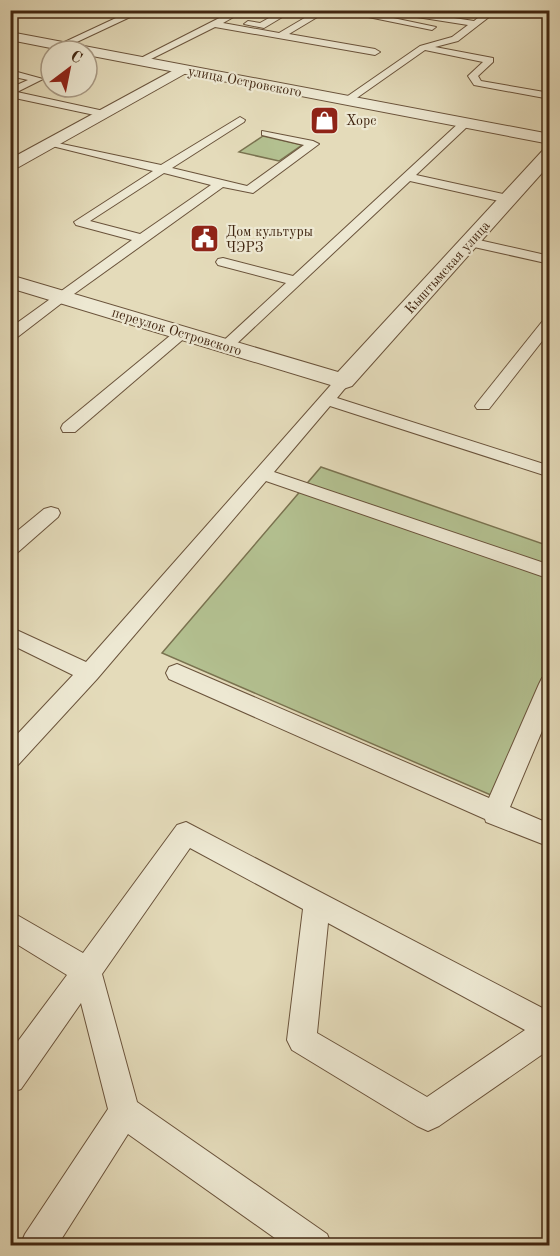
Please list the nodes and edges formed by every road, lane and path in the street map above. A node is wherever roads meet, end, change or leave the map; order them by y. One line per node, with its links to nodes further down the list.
1 (19, 10): 10 (lane)
2 (141, 10): 16 (lane)
3 (242, 10): 11 (lane)
4 (290, 10): 11 (lane)
5 (325, 10): 15 (lane)
6 (338, 10): 13 (lane)
7 (392, 10): 12 (lane)
8 (450, 10): 9 (lane)
9 (490, 13): 12 (lane)
10 (10, 14)
11 (219, 22): 15 (lane); 21 (lane)
12 (477, 24): 18 (lane)
13 (432, 27)
14 (10, 36): 17 (street, улица Островского)
15 (280, 36): 19 (lane)
16 (77, 39)
17 (39, 42)
18 (423, 48): 25 (lane); 26 (lane)
19 (375, 52)
20 (99, 53): 21 (street, улица Островского)
21 (140, 61): 22 (street, улица Островского)
22 (183, 69): 26 (street, улица Островского); 27 (street)
23 (10, 74): 24 (lane)
24 (10, 94): 27 (lane)
25 (549, 96)
26 (347, 100): 29 (street, улица Островского)
27 (104, 114): 32 (street)
28 (240, 120): 35 (lane)
29 (465, 123): 31 (street, улица Островского); 36 (lane)
30 (266, 134): 37 (lane)
31 (549, 139)
32 (52, 143): 34 (street); 35 (lane)
33 (549, 153): 38 (street, Кыштымская улица)
34 (10, 167)
35 (163, 169): 37 (lane); 39 (lane)
36 (407, 177): 38 (lane); 44 (lane)
37 (221, 183): 39 (lane)
38 (508, 199): 40 (street, Кыштымская улица)
39 (143, 239): 45 (lane)
40 (470, 242): 41 (lane); 50 (street, Кыштымская улица)
41 (549, 260)
42 (223, 262): 44 (lane)
43 (10, 281): 45 (street, переулок Островского)
44 (295, 281): 49 (lane)
45 (62, 296): 47 (street, переулок Островского); 48 (lane)
46 (549, 321): 52 (lane)
47 (182, 333): 49 (street, переулок Островского); 53 (lane)
48 (10, 336)
49 (226, 346): 50 (street, переулок Островского)
50 (344, 381): 51 (lane)
51 (327, 400): 54 (lane); 55 (lane)
52 (483, 406)
53 (69, 428)
54 (549, 472)
55 (262, 474): 58 (lane); 60 (lane)
56 (51, 513): 57 (lane)
57 (10, 548)
58 (549, 572)
59 (10, 635): 60 (lane)
60 (89, 672): 63 (lane)
61 (177, 673): 64 (lane)
62 (549, 684): 64 (lane)
63 (10, 758)
64 (495, 814): 65 (lane)
65 (549, 836)
66 (318, 903): 68 (lane); 69 (lane); 69 (lane)
67 (10, 924): 68 (lane)
68 (87, 972): 70 (lane); 71 (lane)
69 (549, 1029)
70 (10, 1078)
71 (124, 1112): 72 (lane); 73 (lane)
72 (37, 1245)
73 (315, 1245)

